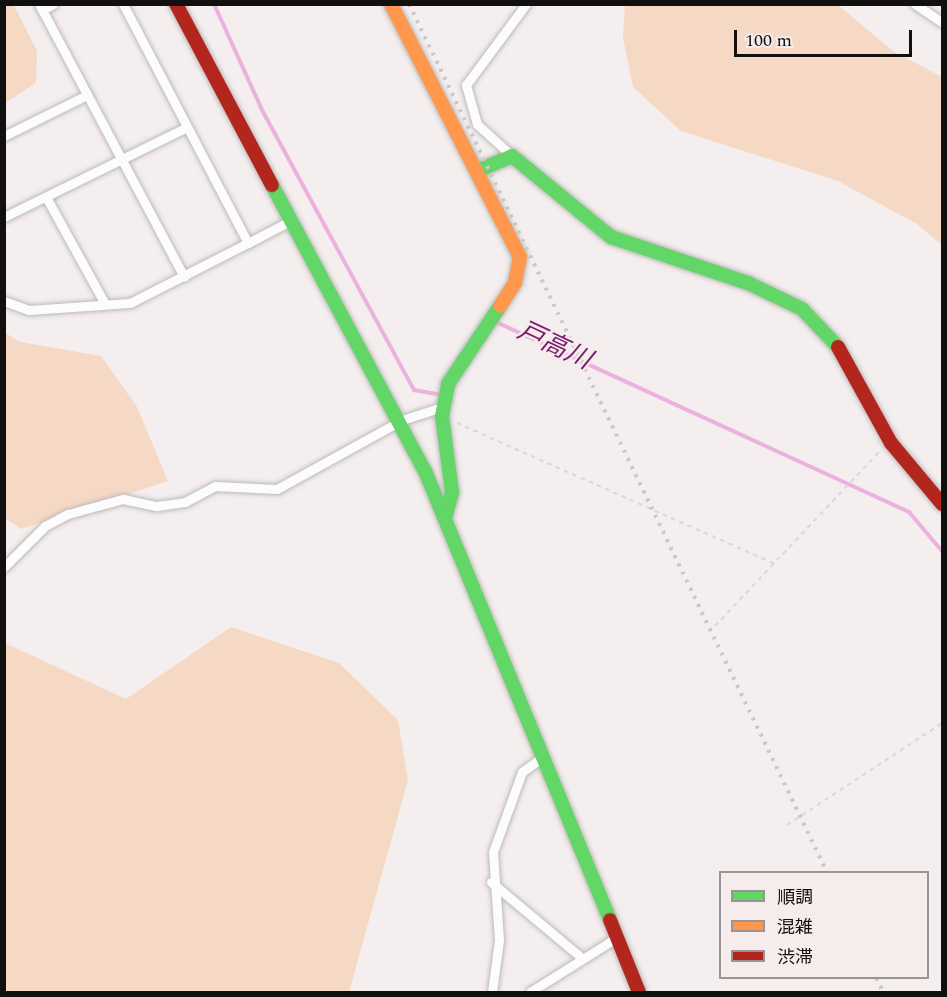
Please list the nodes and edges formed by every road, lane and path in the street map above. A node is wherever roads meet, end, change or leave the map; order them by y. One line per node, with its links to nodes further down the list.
1 (53, 4): 7 (street)
2 (123, 4): 10 (street)
3 (176, 4): 17 (street)
4 (391, 4): 14 (street)
5 (526, 4): 12 (street)
6 (915, 4): 8 (street)
7 (41, 7): 9 (street)
8 (942, 22)
9 (87, 94): 11 (street); 13 (street)
10 (187, 127): 13 (street); 18 (street)
11 (4, 136)
12 (512, 156): 14 (street); 24 (street)
13 (121, 160): 15 (street); 19 (street)
14 (477, 171): 22 (street)
15 (46, 197): 16 (street); 21 (street)
16 (4, 218)
17 (292, 220): 18 (street); 23 (street)
18 (248, 243): 19 (street)
19 (184, 277): 21 (street)
20 (4, 302): 21 (street)
21 (104, 302)
22 (442, 412): 23 (street); 26 (street); 27 (path)
23 (402, 420): 26 (street); 28 (street)
24 (891, 443): 25 (street); 27 (path)
25 (942, 504)
26 (446, 515): 31 (street)
27 (775, 564): 29 (path)
28 (4, 567)
29 (715, 626)
30 (942, 723): 32 (path)
31 (543, 757): 33 (street); 34 (street)
32 (787, 825)
33 (491, 882): 35 (street); 36 (street)
34 (616, 938): 35 (street); 38 (street)
35 (582, 958): 37 (street)
36 (492, 993)
37 (530, 993)
38 (639, 993)

